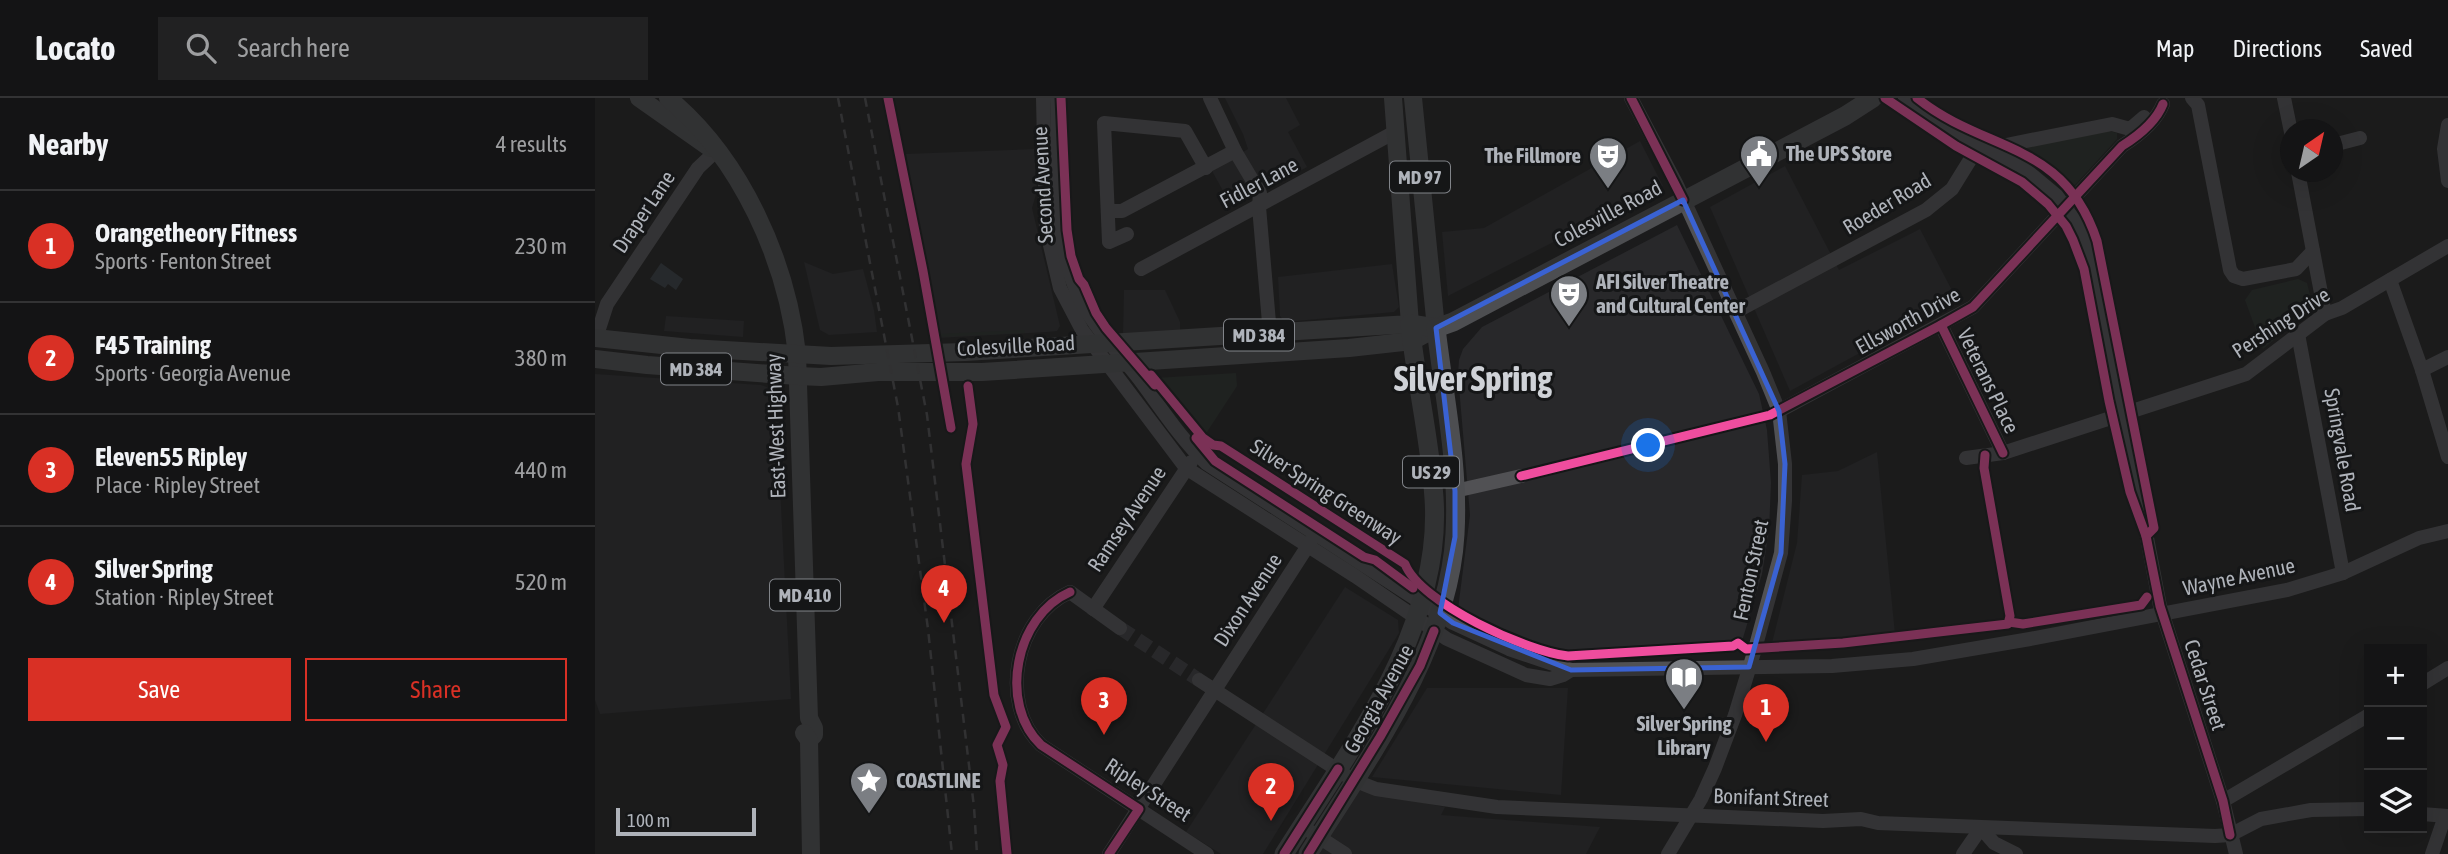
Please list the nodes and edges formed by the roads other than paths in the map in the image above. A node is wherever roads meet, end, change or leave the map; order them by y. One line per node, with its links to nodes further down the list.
1 (668, 98): 20 (main road, East-West Highway / MD 410)
2 (1043, 98): 22 (street, Second Avenue)
3 (1057, 98): 22 (street, Second Avenue)
4 (1210, 98): 21 (street)
5 (1394, 98): 16 (main road, Georgia Avenue / MD 97); 23 (main road, MD 97)
6 (1413, 98): 23 (main road, Georgia Avenue / MD 97)
7 (1631, 98): 27 (street, Fenton Street)
8 (1873, 98): 27 (highway, Colesville Road)
9 (1905, 98): 19 (street, Cedar Street)
10 (2192, 98): 35 (street)
11 (2284, 98): 14 (street)
12 (645, 100): 20 (main road, East-West Highway / MD 410)
13 (2166, 101): 19 (street, Ellsworth Drive); 28 (street, Ellsworth Drive)
14 (2288, 119)
15 (2448, 125): 25 (street)
16 (1395, 132): 29 (street, Fidler Lane); 42 (main road, Georgia Avenue / MD 97)
17 (2360, 138): 18 (street)
18 (2343, 142)
19 (1978, 147): 28 (street, Cedar Street); 38 (street, Roeder Road)
20 (716, 151): 45 (street, Draper Lane); 47 (main road, East-West Highway / MD 410)
21 (1235, 151): 24 (street); 29 (street)
22 (1052, 159): 46 (street, Second Avenue)
23 (1419, 165): 41 (main road, Georgia Avenue / MD 97)
24 (1206, 167): 30 (street); 30 (street)
25 (2448, 181)
26 (2300, 182): 33 (street)
27 (1683, 200): 38 (street, Fenton Street); 41 (highway, Colesville Road)
28 (2066, 206): 40 (street, Ellsworth Drive); 54 (street, Cedar Street)
29 (1259, 207): 34 (street, Fidler Lane); 43 (street)
30 (1108, 211): 31 (street)
31 (1126, 234)
32 (2448, 246): 36 (street, Pershing Drive)
33 (2313, 251): 35 (street); 37 (street)
34 (1141, 269)
35 (2296, 269): 37 (street)
36 (2390, 280): 39 (street, Pershing Drive); 51 (street)
37 (2321, 284): 39 (street)
38 (1737, 311): 53 (street, Fenton Street)
39 (2325, 314): 44 (street, Pershing Drive)
40 (1941, 325): 53 (street, Ellsworth Drive); 55 (street, Veterans Place)
41 (1436, 328): 42 (highway, Colesville Road); 61 (highway, Georgia Avenue / US 29)
42 (1411, 332): 43 (main road, Colesville Road / MD 384); 50 (main road, Colesville Road / MD 384); 66 (highway, Georgia Avenue / US 29)
43 (1270, 334): 46 (main road, Colesville Road / MD 384)
44 (2298, 334): 54 (street, Pershing Drive); 64 (street, Springvale Road)
45 (595, 338): 47 (main road, Colesville Road / MD 384)
46 (1100, 343): 47 (main road, Colesville Road / MD 384); 50 (street, Second Avenue)
47 (797, 354): 52 (main road, East-West Highway / MD 410)
48 (2448, 357): 51 (street)
49 (595, 359): 52 (main road, Colesville Road / MD 384)
50 (1116, 363): 52 (main road, Colesville Road / MD 384); 56 (street, Wayne Avenue); 59 (street, Wayne Avenue)
51 (2422, 370): 57 (street)
52 (798, 376): 86 (main road, East-West Highway / MD 410)
53 (1779, 411): 70 (street, Fenton Street)
54 (2122, 415): 55 (street, Pershing Drive); 67 (street, Cedar Street)
55 (2003, 453): 58 (street, Pershing Drive)
56 (1197, 454): 59 (street, Ramsey Avenue); 63 (street, Wayne Avenue)
57 (2448, 457)
58 (1966, 458)
59 (1187, 468): 63 (street, Wayne Avenue); 65 (street, Ramsey Avenue)
60 (1521, 476): 61 (street)
61 (1455, 491): 68 (highway, Georgia Avenue / US 29)
62 (2448, 531): 64 (street, Wayne Avenue)
63 (1311, 540): 66 (street, Wayne Avenue); 74 (street, Dixon Avenue)
64 (2343, 573): 67 (street, Wayne Avenue)
65 (1093, 608): 69 (street); 78 (street, Ripley Street)
66 (1419, 610): 68 (street, Wayne Avenue); 76 (highway, Georgia Avenue / US 29)
67 (2164, 614): 70 (street, Wayne Avenue); 77 (street, Cedar Street)
68 (1437, 622): 70 (street, Wayne Avenue); 76 (highway, Georgia Avenue / US 29)
69 (1120, 628)
70 (1749, 667): 81 (street, Fenton Street)
71 (2448, 668): 73 (street)
72 (1199, 680): 74 (street, Bonifant Street)
73 (2427, 681)
74 (1215, 690): 76 (street, Bonifant Street); 78 (street, Dixon Avenue)
75 (2364, 718): 77 (street)
76 (1345, 775): 81 (street, Bonifant Street); 84 (highway, Georgia Avenue / US 29)
77 (2223, 801): 85 (street, Cedar Street)
78 (1139, 809): 87 (street, Dixon Avenue); 88 (street, Ripley Street)
79 (2364, 809): 85 (street, Bonifant Street)
80 (2427, 814): 82 (street)
81 (1692, 816): 83 (street, Bonifant Street); 92 (street, Fenton Street)
82 (2447, 816): 95 (street)
83 (1981, 828): 85 (street, Bonifant Street); 93 (street); 94 (street)
84 (1310, 832): 89 (highway, Georgia Avenue / US 29); 90 (highway, Georgia Avenue / US 29); 91 (street)
85 (2231, 847)
86 (811, 854)
87 (1109, 854)
88 (1207, 854)
89 (1284, 854)
90 (1308, 854)
91 (1345, 854)
92 (1668, 854)
93 (1963, 854)
94 (2016, 854)
95 (2432, 854)

